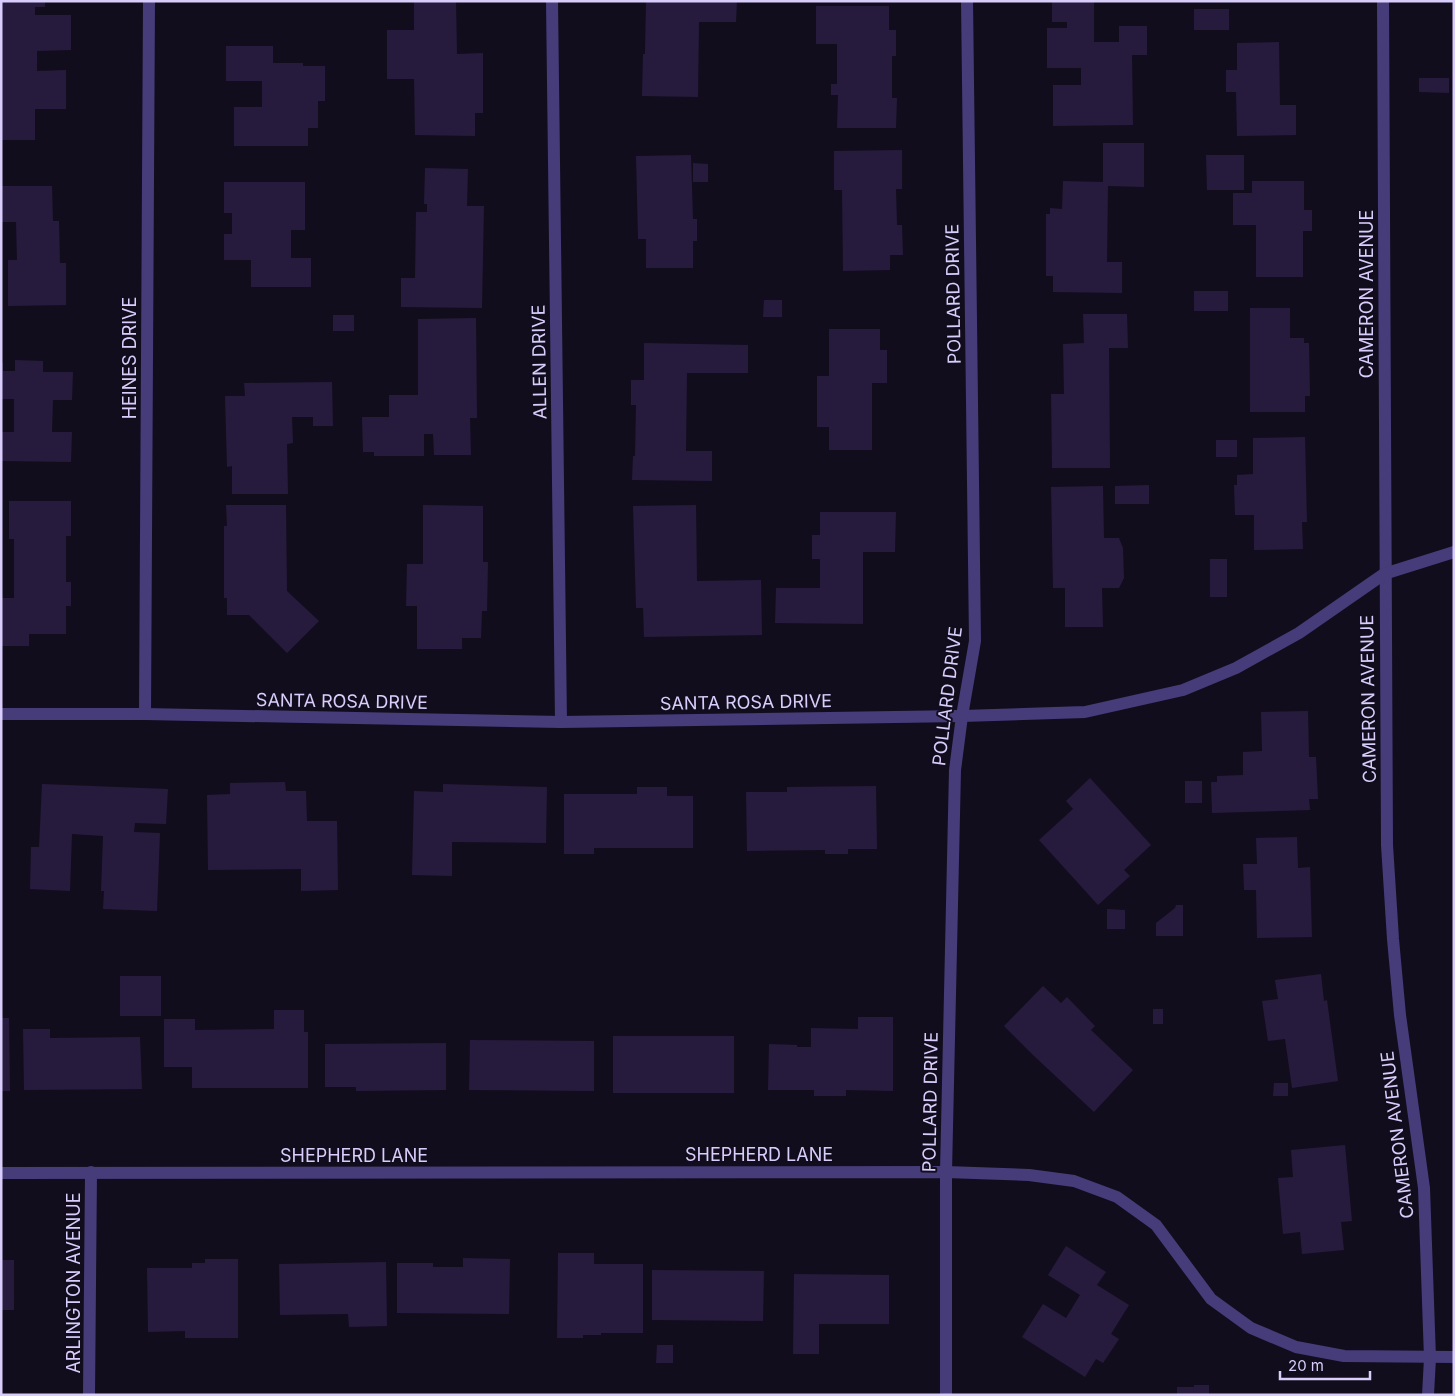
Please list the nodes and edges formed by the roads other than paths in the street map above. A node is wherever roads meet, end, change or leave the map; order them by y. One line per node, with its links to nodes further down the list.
1 (149, 1): 8 (street, HEINES DRIVE)
2 (552, 1): 10 (street, ALLEN DRIVE)
3 (967, 1): 9 (street, POLLARD DRIVE)
4 (1382, 1): 6 (street, CAMERON AVENUE)
5 (1454, 552): 6 (street, SANTA ROSA DRIVE)
6 (1384, 574): 9 (street, SANTA ROSA DRIVE); 15 (street, CAMERON AVENUE)
7 (1, 714): 8 (street, SANTA ROSA DRIVE)
8 (145, 714): 10 (street, SANTA ROSA DRIVE)
9 (962, 716): 10 (street, SANTA ROSA DRIVE); 12 (street, POLLARD DRIVE)
10 (561, 722)
11 (91, 1172): 12 (street, SHEPHERD LANE); 13 (street, SHEPHERD LANE); 16 (street, ARLINGTON AVENUE)
12 (946, 1172): 15 (street, SHEPHERD LANE); 17 (street, POLLARD DRIVE)
13 (1, 1173)
14 (1454, 1357): 15 (street, SHEPHERD LANE)
15 (1430, 1358): 18 (street, CAMERON AVENUE)
16 (89, 1395)
17 (946, 1395)
18 (1428, 1395)

